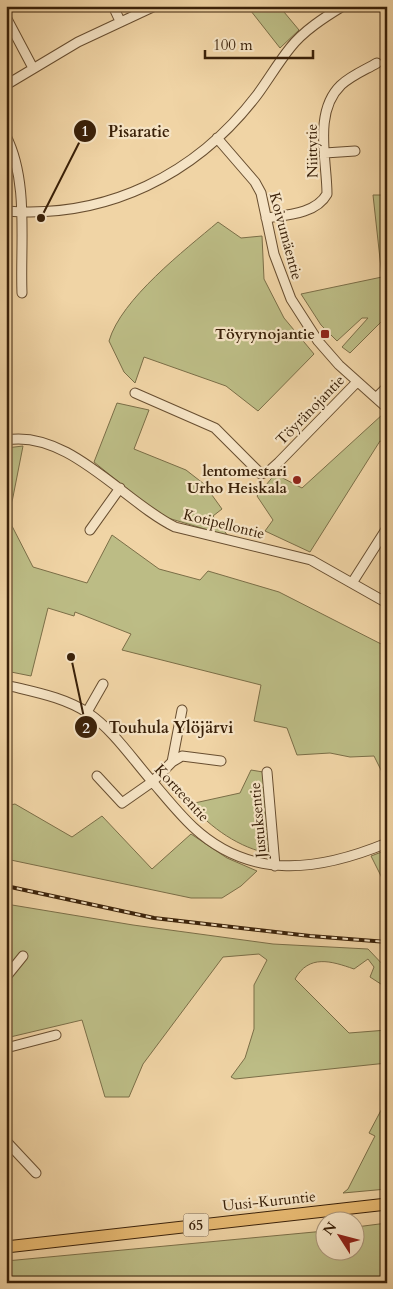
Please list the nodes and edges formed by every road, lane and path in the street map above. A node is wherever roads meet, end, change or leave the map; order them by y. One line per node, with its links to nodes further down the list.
1 (113, 6): 5 (street)
2 (155, 6): 5 (street)
3 (344, 6): 10 (street)
4 (6, 16): 7 (street)
5 (120, 21): 7 (street)
6 (378, 63): 12 (street, Niittytie)
7 (33, 68): 8 (street)
8 (6, 84)
9 (6, 136): 14 (street)
10 (217, 138): 14 (street); 15 (street, Koivumäentie)
11 (355, 151): 12 (street)
12 (325, 152): 15 (street, Niittytie)
13 (6, 211): 14 (street)
14 (21, 213): 16 (street)
15 (266, 218): 17 (street, Koivumäentie)
16 (22, 293)
17 (357, 382): 19 (street, Töyränojantie); 20 (street, Koivumäentie)
18 (387, 387): 20 (street)
19 (135, 393)
20 (376, 398): 21 (street, Koivumäentie)
21 (387, 408)
22 (6, 440): 23 (street, Kotipellontie)
23 (120, 488): 25 (street); 26 (street, Kotipellontie)
24 (387, 528): 26 (street)
25 (90, 530)
26 (352, 583): 27 (street, Kotipellontie)
27 (387, 603)
28 (103, 684): 31 (street)
29 (6, 685): 31 (street, Kortteentie)
30 (182, 710): 32 (street)
31 (87, 712): 36 (street, Kortteentie)
32 (172, 762): 33 (street); 36 (street)
33 (221, 762)
34 (267, 772): 38 (street, Justuksentie)
35 (97, 776): 36 (street)
36 (152, 782): 38 (street, Kortteentie)
37 (387, 843): 38 (street, Kortteentie)
38 (275, 866)
39 (23, 956): 40 (street)
40 (6, 977)
41 (56, 1035): 42 (street)
42 (6, 1048)
43 (6, 1141): 44 (street)
44 (36, 1172)
45 (387, 1204): 46 (main road, Uusi-Kuruntie / 65)
46 (6, 1247)

